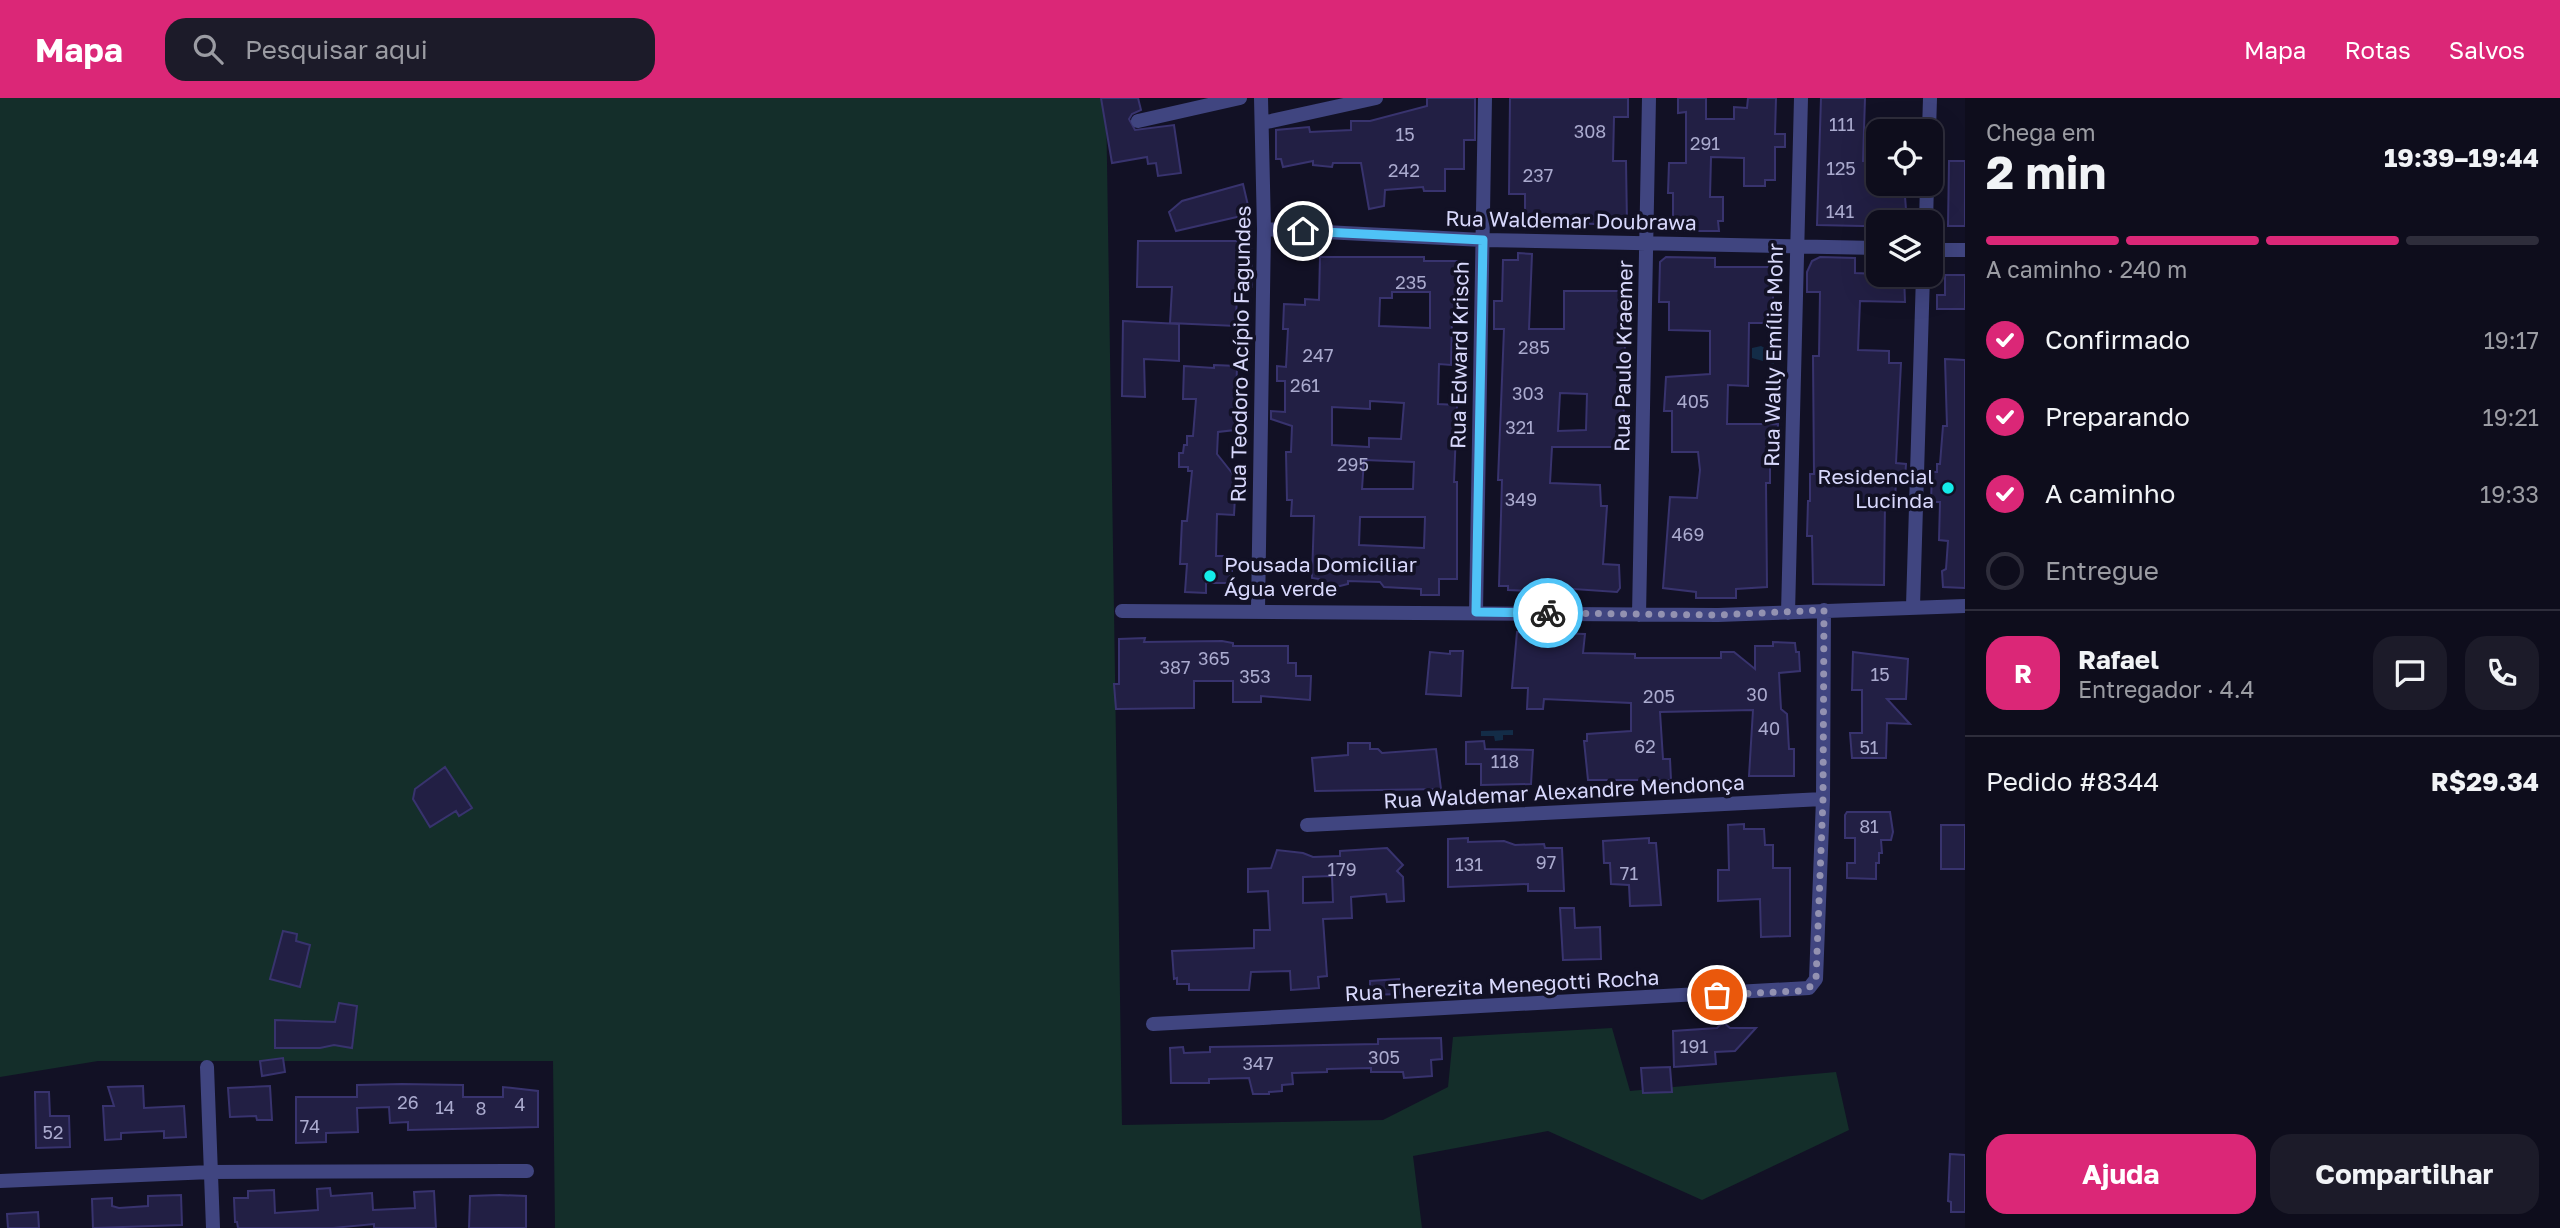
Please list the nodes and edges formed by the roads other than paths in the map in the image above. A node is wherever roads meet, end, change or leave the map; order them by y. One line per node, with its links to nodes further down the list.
1 (1240, 98): 9 (street)
2 (1261, 98): 10 (street, Rua Teodoro Acípio Fagundes)
3 (1376, 98): 10 (street)
4 (1485, 98): 12 (street, Rua Edward Krisch)
5 (1650, 98): 13 (street, Rua Paulo Kraemer)
6 (1801, 98): 14 (street, Rua Wally Emília Mohr)
7 (1930, 98): 8 (street)
8 (1929, 119)
9 (1138, 121)
10 (1262, 123): 11 (street, Rua Teodoro Acípio Fagundes)
11 (1264, 229): 12 (street, Rua Waldemar Doubrawa); 21 (street, Rua Teodoro Acípio Fagundes)
12 (1483, 240): 13 (street, Rua Waldemar Doubrawa); 24 (street, Rua Edward Krisch)
13 (1647, 243): 14 (street, Rua Waldemar Doubrawa); 26 (street, Rua Paulo Kraemer)
14 (1796, 246): 15 (street, Rua Waldemar Doubrawa); 25 (street, Rua Wally Emília Mohr)
15 (1866, 248)
16 (1943, 250): 17 (street)
17 (1965, 250)
18 (1923, 287): 19 (street)
19 (1913, 606): 20 (street); 22 (street)
20 (1965, 606)
21 (1258, 610): 23 (street); 24 (street)
22 (1824, 610): 25 (street); 27 (street, Rua Therezita Menegotti Rocha)
23 (1122, 611)
24 (1476, 612): 26 (street)
25 (1788, 613): 26 (street)
26 (1639, 615)
27 (1823, 799): 28 (street, Rua Waldemar Alexandre Mendonça); 29 (street, Rua Therezita Menegotti Rocha)
28 (1307, 825)
29 (1153, 1024)
30 (207, 1067): 32 (street)
31 (527, 1171): 32 (street)
32 (211, 1172): 33 (street); 34 (street)
33 (0, 1181)
34 (213, 1228)

